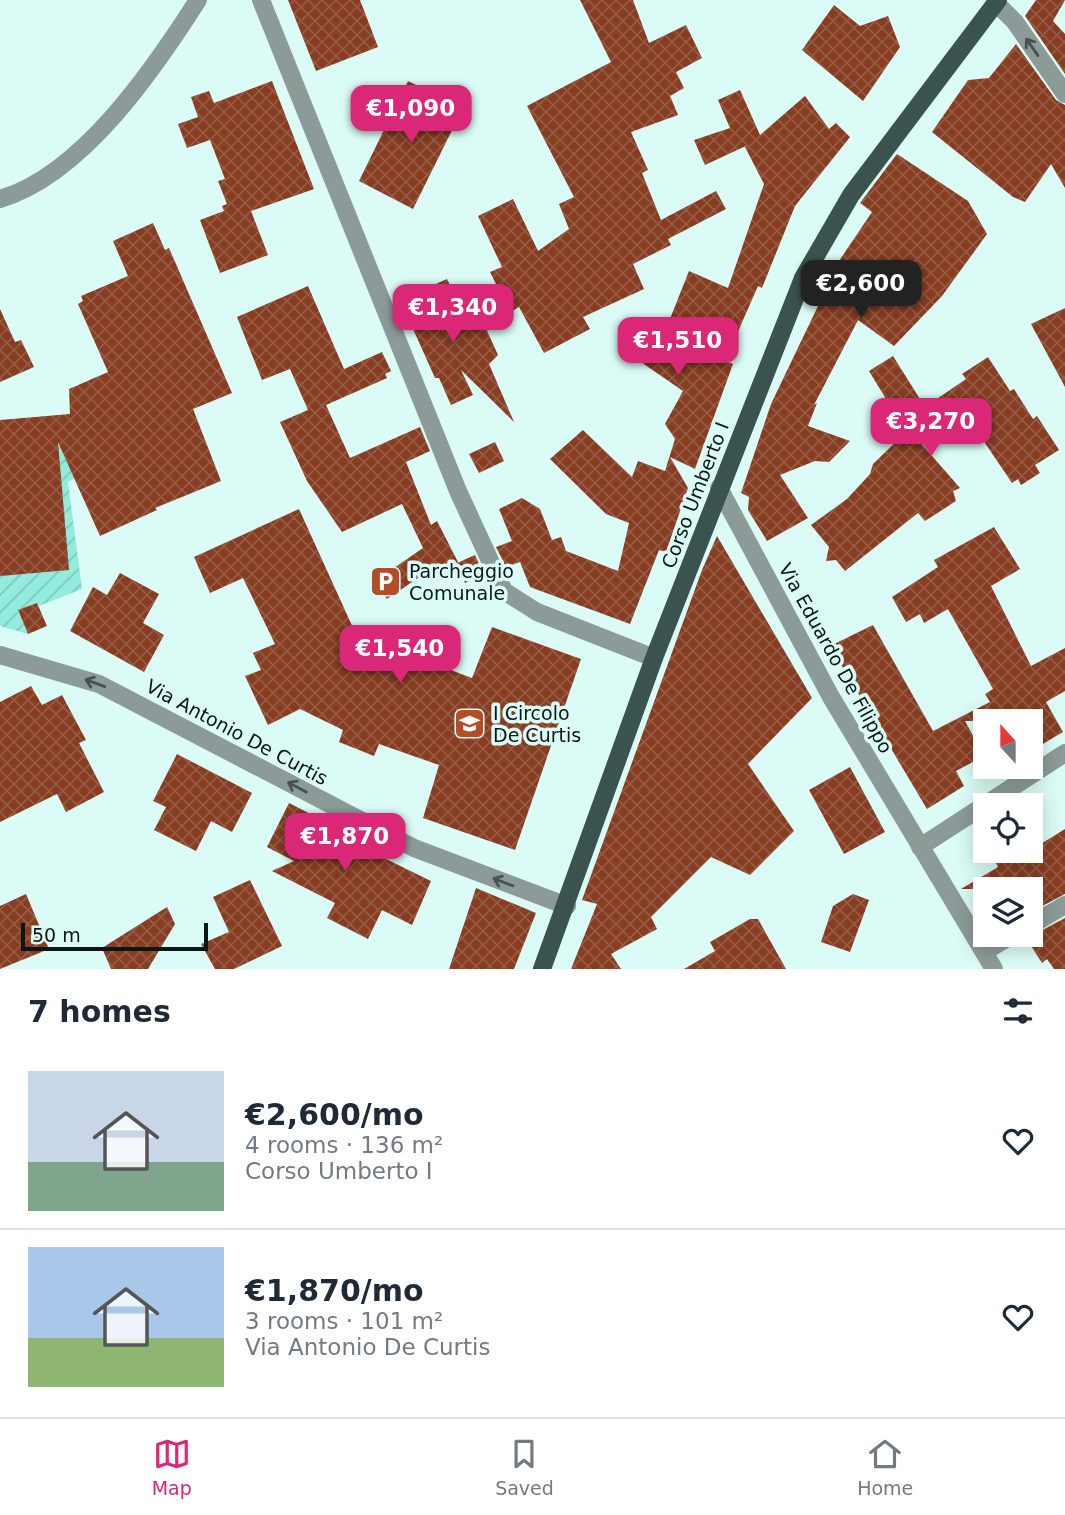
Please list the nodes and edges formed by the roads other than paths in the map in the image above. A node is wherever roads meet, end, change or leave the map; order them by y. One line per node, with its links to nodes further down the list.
1 (198, 0): 5 (street)
2 (261, 0): 8 (street)
3 (997, 2): 4 (street, one-way to 3); 6 (main road, Corso Umberto I)
4 (1065, 94)
5 (0, 199)
6 (719, 488): 8 (main road, Corso Umberto I); 10 (street, Via Eduardo De Filippo)
7 (0, 655): 12 (street, Via Antonio De Curtis, one-way to 7)
8 (654, 658): 12 (main road, Corso Umberto I)
9 (1065, 753): 10 (street)
10 (920, 847): 15 (street, Via Eduardo De Filippo)
11 (1065, 905): 13 (street)
12 (567, 906): 16 (main road, Corso Umberto I)
13 (1043, 918)
14 (992, 947): 15 (street)
15 (984, 952): 17 (street, Via Eduardo De Filippo)
16 (542, 969)
17 (994, 969)

